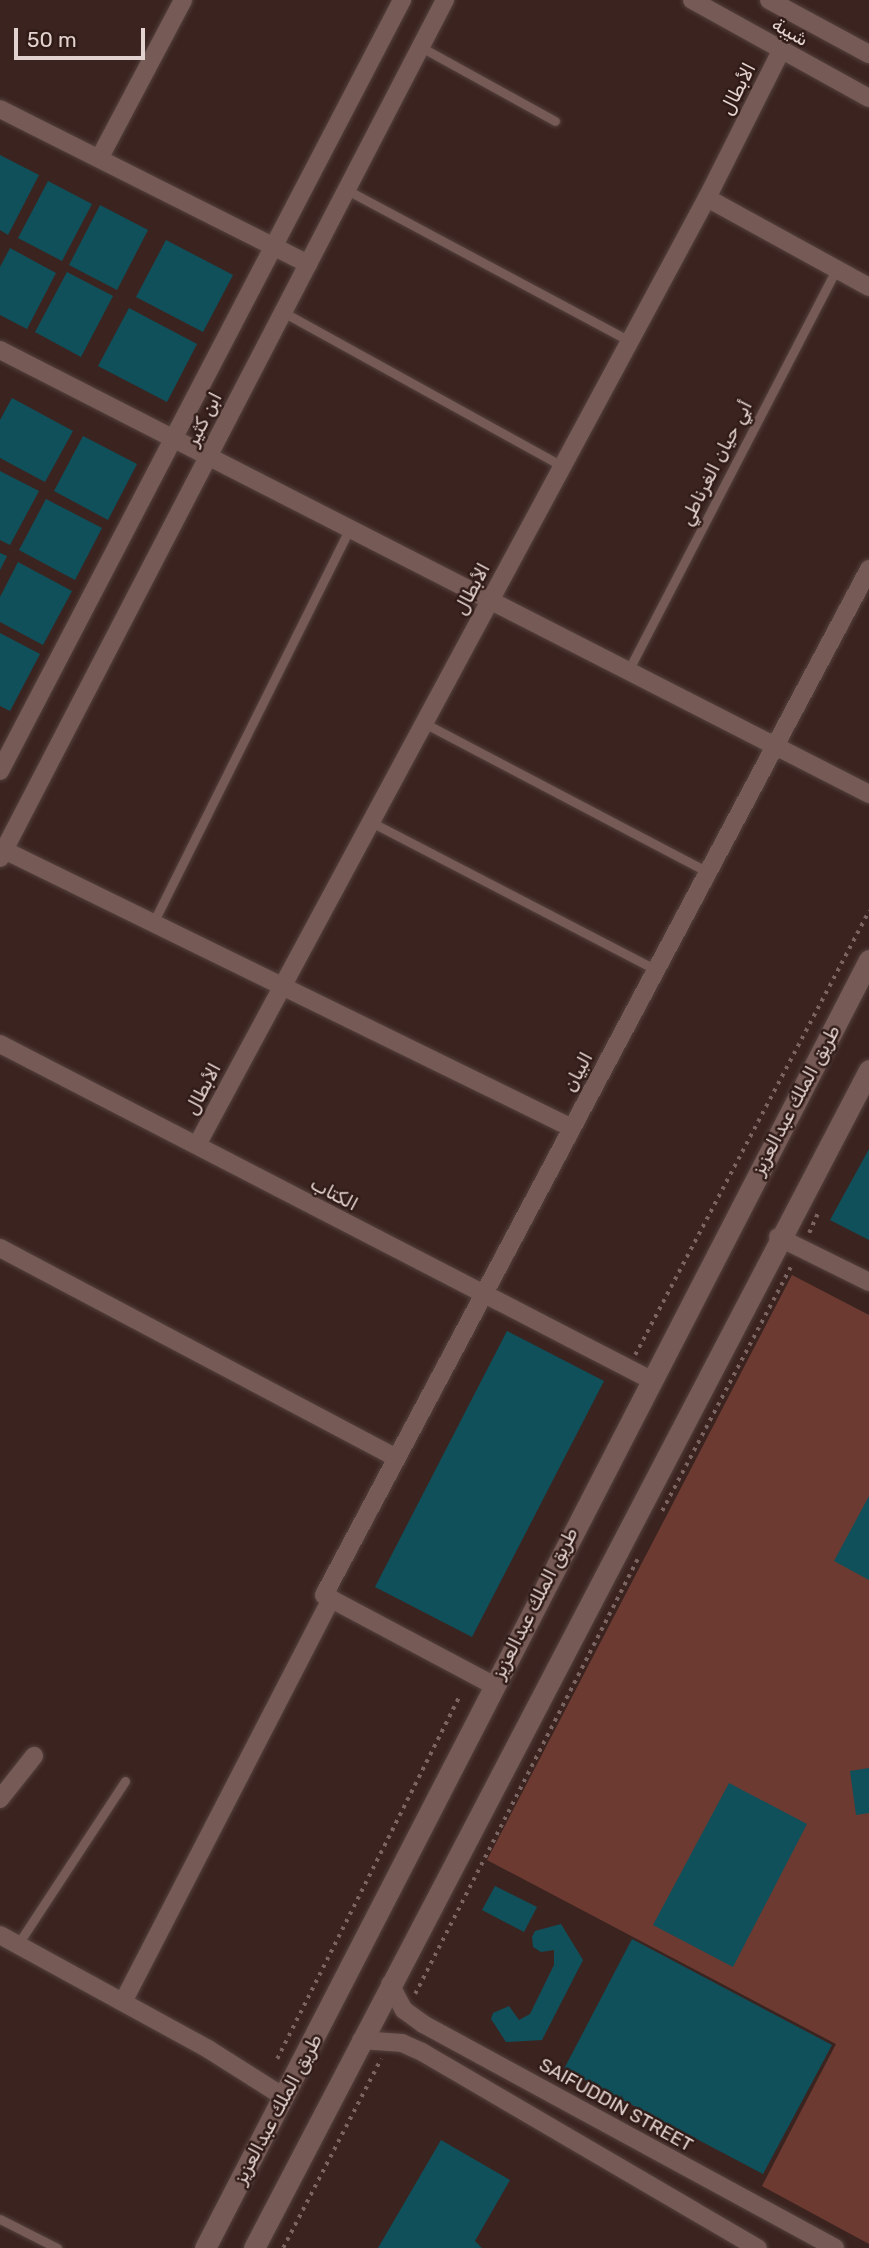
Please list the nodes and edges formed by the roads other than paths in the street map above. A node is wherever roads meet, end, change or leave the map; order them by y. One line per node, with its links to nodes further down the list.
1 (183, 0): 12 (street)
2 (402, 0): 15 (street, ابن كثير)
3 (445, 0): 6 (street, ابن كثير)
4 (692, 0): 7 (street, شيبة)
5 (769, 0): 8 (street, شيبة)
6 (421, 47): 11 (lane); 13 (street, ابن كثير)
7 (781, 51): 9 (street, شيبة); 14 (street, الأبطال)
8 (869, 54)
9 (869, 98)
10 (0, 109): 12 (street)
11 (555, 121)
12 (100, 157): 15 (street)
13 (347, 190): 16 (street, ابن كثير); 20 (lane)
14 (707, 198): 17 (street); 20 (street, الأبطال)
15 (276, 248): 16 (street); 22 (street, ابن كثير)
16 (308, 264): 19 (street, ابن كثير)
17 (836, 270): 18 (street); 28 (lane, أبي حيان الغرناطي)
18 (869, 287)
19 (283, 312): 23 (street, ابن كثير); 24 (lane)
20 (630, 341): 24 (street, الأبطال)
21 (1, 354): 22 (street)
22 (172, 440): 23 (street); 31 (street, ابن كثير)
23 (207, 458): 25 (street); 34 (street, ابن كثير)
24 (562, 466): 27 (street, الأبطال)
25 (349, 530): 27 (street); 36 (lane)
26 (869, 569): 30 (street, البيان)
27 (490, 601): 28 (street); 29 (street, الأبطال)
28 (627, 673): 30 (street)
29 (424, 723): 33 (street, الأبطال); 35 (lane)
30 (773, 749): 32 (street); 35 (street, البيان)
31 (0, 771)
32 (869, 794)
33 (371, 822): 38 (lane); 39 (street, الأبطال)
34 (2, 854): 36 (street)
35 (708, 872): 38 (street, البيان)
36 (153, 923): 39 (street)
37 (869, 960): 48 (main road, طريق الملك عبدالعزيز)
38 (656, 970): 42 (street, البيان)
39 (282, 986): 42 (street); 43 (street, الأبطال)
40 (0, 1044): 43 (street, الكتاب)
41 (869, 1070): 44 (main road)
42 (572, 1128): 47 (street, البيان)
43 (197, 1145): 47 (street, الكتاب)
44 (778, 1237): 46 (street); 56 (main road)
45 (0, 1248): 49 (street)
46 (869, 1282)
47 (483, 1295): 48 (street, الكتاب); 49 (street, البيان)
48 (649, 1379): 51 (main road, طريق الملك عبدالعزيز)
49 (397, 1458): 50 (street, البيان)
50 (328, 1597): 51 (street); 57 (street, البيان)
51 (493, 1685): 59 (main road, طريق الملك عبدالعزيز)
52 (34, 1756): 54 (street)
53 (125, 1781): 55 (lane)
54 (0, 1798)
55 (6, 1940): 57 (street)
56 (390, 1984): 58 (main road); 65 (street, SAIFUDDIN STREET)
57 (123, 2002): 59 (street)
58 (361, 2040): 63 (main road); 64 (street)
59 (284, 2097): 62 (main road, طريق الملك عبدالعزيز)
60 (0, 2219): 61 (lane)
61 (57, 2248)
62 (205, 2248)
63 (254, 2248)
64 (758, 2248)
65 (835, 2248)

